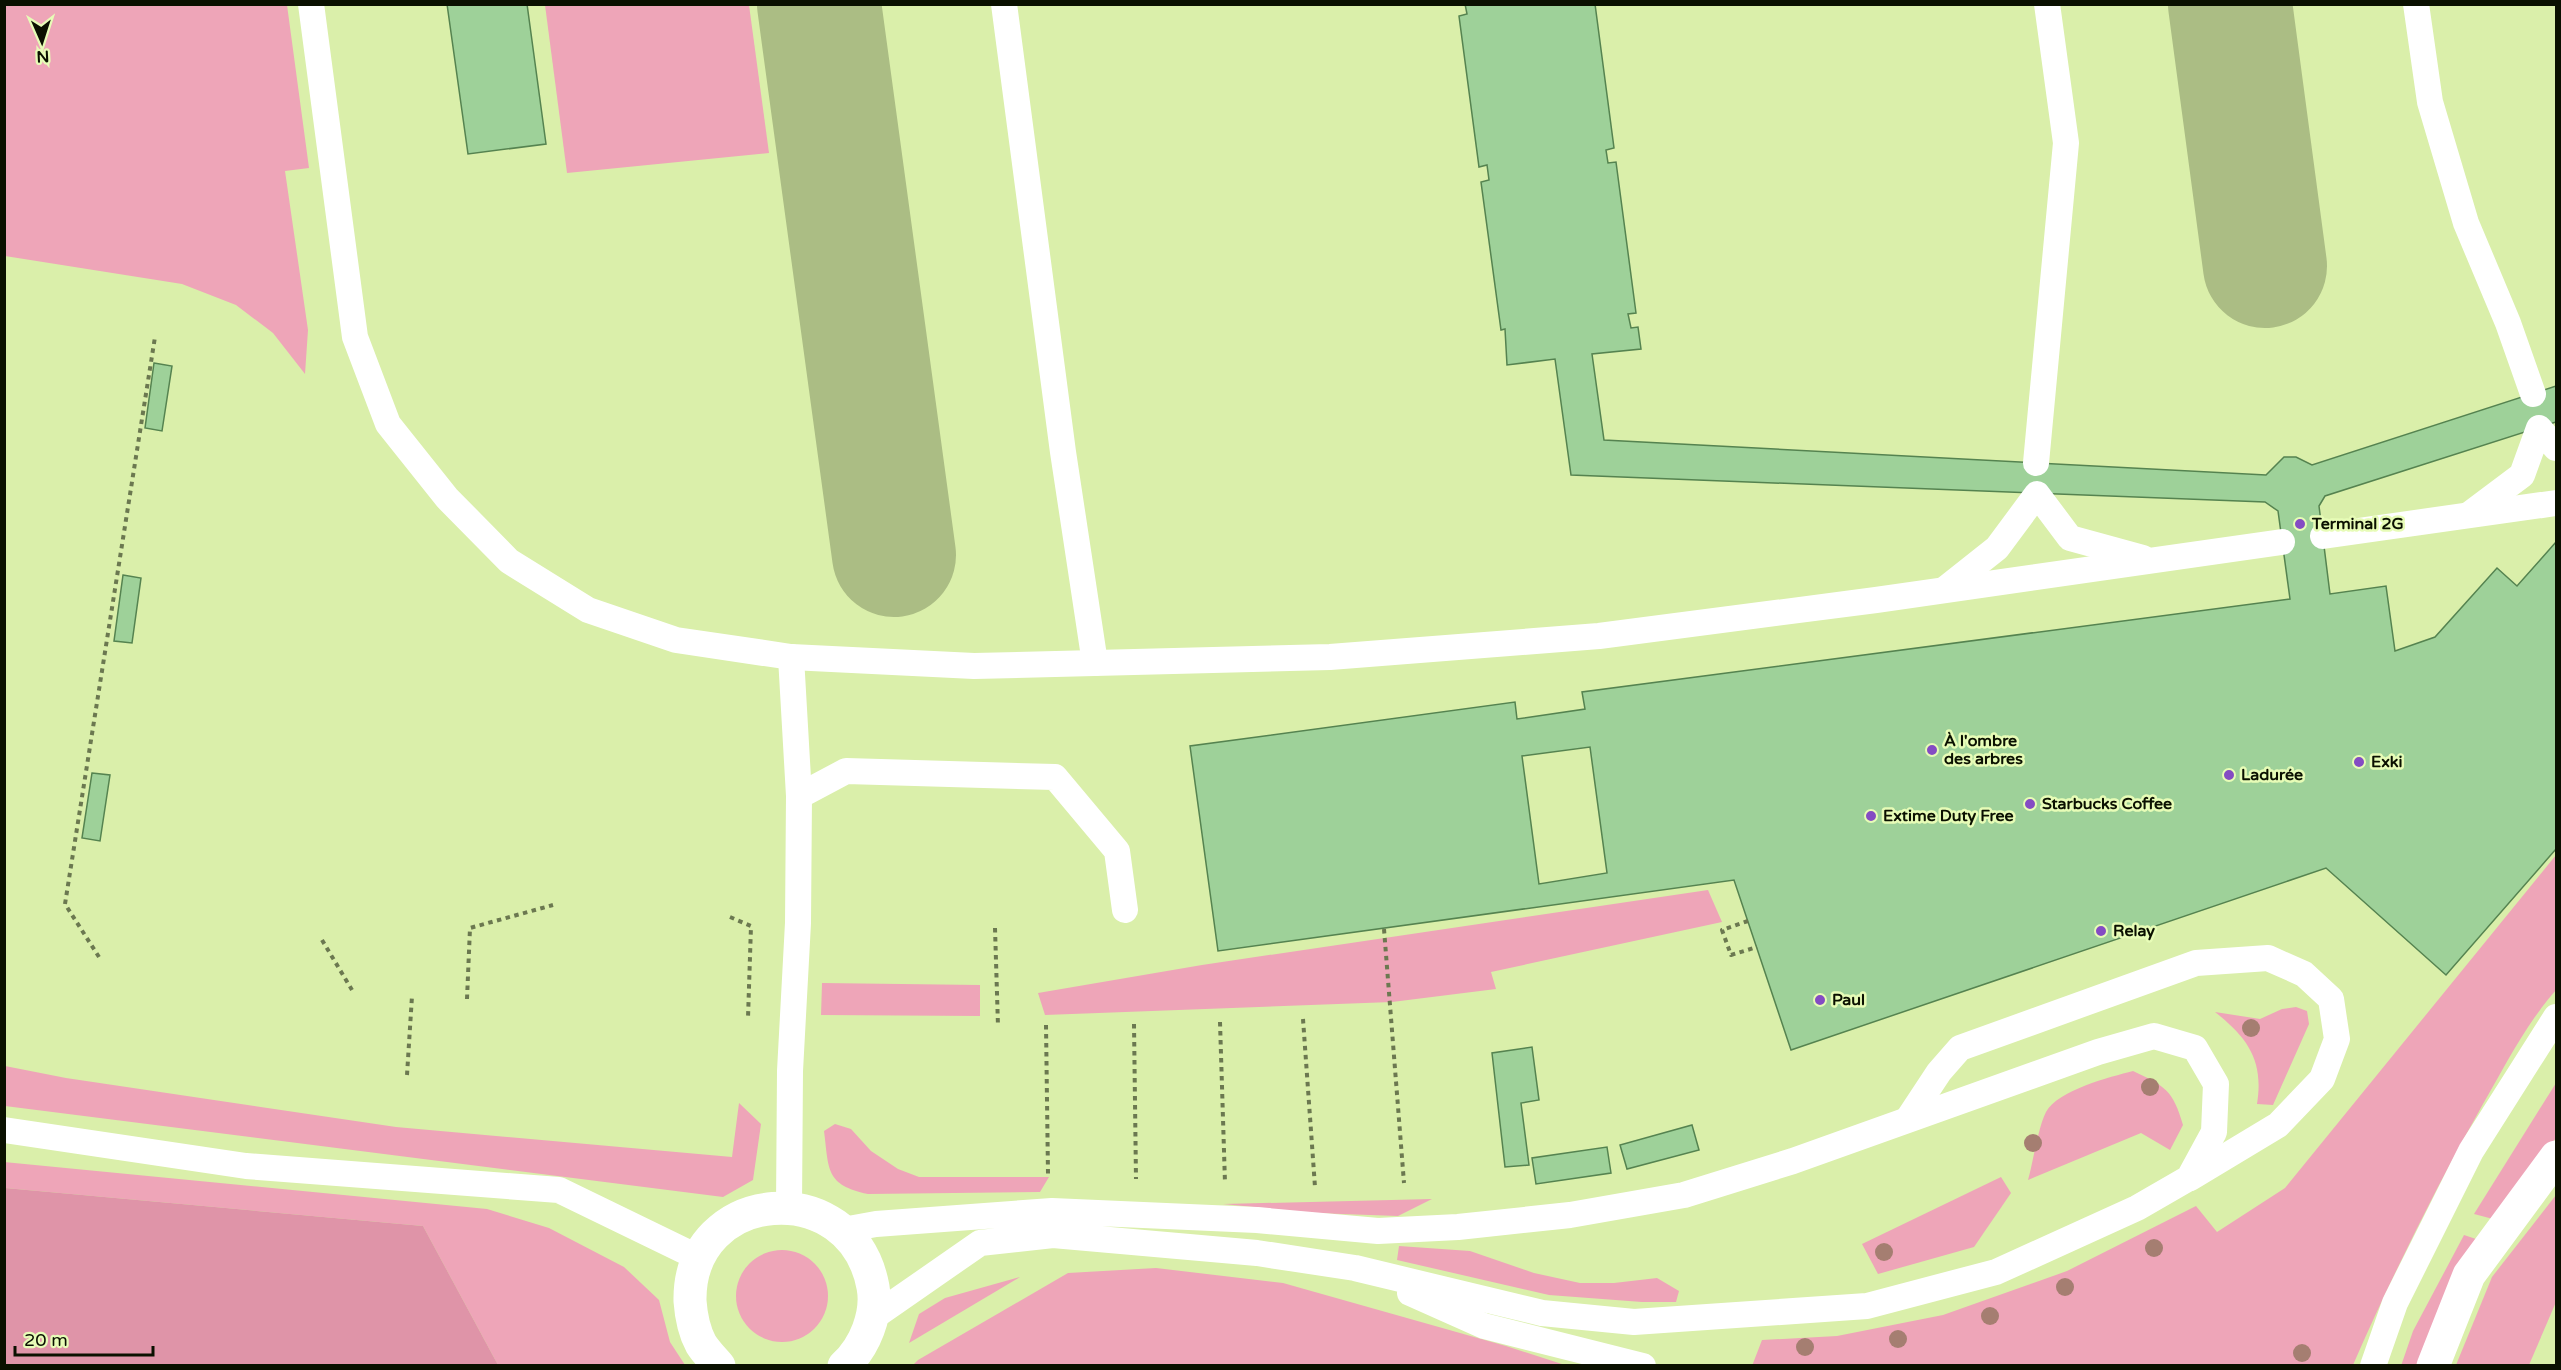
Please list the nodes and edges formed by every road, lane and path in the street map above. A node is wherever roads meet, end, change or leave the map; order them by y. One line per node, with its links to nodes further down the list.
1 (311, 4): 15 (lane)
2 (1004, 4): 16 (lane)
3 (2047, 4): 8 (lane)
4 (2416, 4): 6 (lane)
5 (155, 337): 26 (path)
6 (2533, 394)
7 (2556, 448): 10 (lane)
8 (2036, 463)
9 (2556, 503): 10 (lane)
10 (2467, 516): 11 (lane)
11 (2323, 536)
12 (2282, 542): 13 (lane)
13 (2153, 561): 14 (lane); 14 (lane)
14 (1944, 590): 16 (lane)
15 (791, 657): 16 (lane); 17 (lane)
16 (1095, 663)
17 (799, 796): 19 (lane); 46 (lane)
18 (553, 906): 29 (path)
19 (1125, 910)
20 (730, 917): 31 (path)
21 (1748, 921): 25 (path)
22 (995, 928): 36 (path)
23 (1384, 929): 43 (path)
24 (322, 940): 27 (path)
25 (1757, 947)
26 (99, 957)
27 (352, 990)
28 (412, 996): 37 (path)
29 (467, 999)
30 (2556, 1017): 55 (lane)
31 (748, 1018)
32 (1303, 1019): 44 (path)
33 (1220, 1022): 45 (path)
34 (1134, 1024): 42 (path)
35 (1046, 1025): 47 (path)
36 (998, 1026)
37 (407, 1075)
38 (1908, 1119): 41 (lane); 41 (lane); 47 (lane)
39 (4, 1130): 49 (lane)
40 (2556, 1156): 56 (street)
41 (2189, 1178): 50 (lane)
42 (1136, 1181)
43 (1404, 1184)
44 (1315, 1187)
45 (1226, 1191)
46 (789, 1206): 48 (street); 49 (street)
47 (1052, 1211): 48 (lane)
48 (843, 1230): 51 (street)
49 (699, 1258): 52 (street)
50 (1355, 1268): 51 (lane); 54 (lane)
51 (872, 1318): 53 (street)
52 (719, 1365)
53 (844, 1365)
54 (1642, 1365)
55 (2373, 1365)
56 (2433, 1365)

